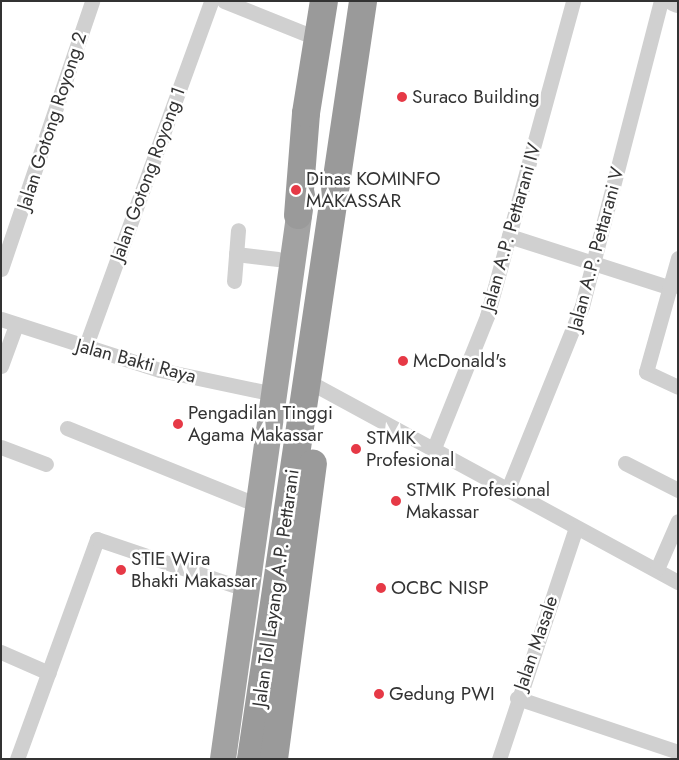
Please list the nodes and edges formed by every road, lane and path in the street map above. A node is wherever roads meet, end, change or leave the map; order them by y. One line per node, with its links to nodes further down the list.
1 (92, 1): 22 (street, Jalan Gotong Royong 2)
2 (211, 1): 28 (street, Jalan Gotong Royong 1)
3 (224, 1): 14 (street)
4 (316, 1): 14 (highway)
5 (324, 1): 14 (highway)
6 (333, 1): 15 (highway)
7 (347, 1): 56 (highway, Jalan Tol Layang A.P. Pettarani)
8 (363, 1): 32 (highway, Jalan Tol Layang A.P. Pettarani)
9 (372, 1): 32 (highway)
10 (573, 1): 17 (street, Jalan A.P. Pettarani IV)
11 (661, 1): 21 (street, Jalan A.P. Pettarani V)
12 (673, 1): 13 (street)
13 (678, 3)
14 (315, 36): 15 (highway); 20 (highway)
15 (298, 215): 27 (highway)
16 (238, 230): 18 (street)
17 (509, 236): 21 (street); 35 (street, Jalan A.P. Pettarani IV)
18 (236, 254): 20 (street); 23 (street)
19 (678, 258): 24 (street)
20 (278, 259): 27 (highway)
21 (594, 264): 24 (street); 38 (street, Jalan A.P. Pettarani V)
22 (1, 270)
23 (234, 280)
24 (671, 288): 30 (street)
25 (1, 319): 26 (street, Jalan Bakti Raya)
26 (16, 325): 28 (street, Jalan Bakti Raya); 29 (street)
27 (282, 341): 31 (highway)
28 (85, 348): 31 (street, Jalan Bakti Raya)
29 (1, 366)
30 (678, 387)
31 (274, 394): 40 (highway)
32 (309, 395): 35 (street); 46 (highway); 57 (highway, Jalan Tol Layang A.P. Pettarani); 59 (highway)
33 (67, 428): 40 (street)
34 (1, 447): 37 (street)
35 (434, 448): 38 (street)
36 (626, 463): 39 (street)
37 (46, 464)
38 (508, 489): 42 (street)
39 (678, 490)
40 (258, 505): 45 (highway)
41 (678, 521): 43 (street)
42 (576, 527): 43 (street); 50 (street, Jalan Masale)
43 (657, 569): 44 (street)
44 (678, 582)
45 (245, 589): 46 (highway); 48 (street); 49 (highway)
46 (288, 595): 51 (highway)
47 (1, 652): 48 (street)
48 (49, 673): 54 (street)
49 (231, 696): 51 (highway); 55 (highway)
50 (517, 698): 53 (street); 60 (street, Jalan Masale)
51 (276, 699): 52 (highway); 58 (highway)
52 (284, 728)
53 (678, 752)
54 (17, 759)
55 (223, 759)
56 (237, 759)
57 (250, 759)
58 (269, 759)
59 (274, 759)
60 (499, 759)

